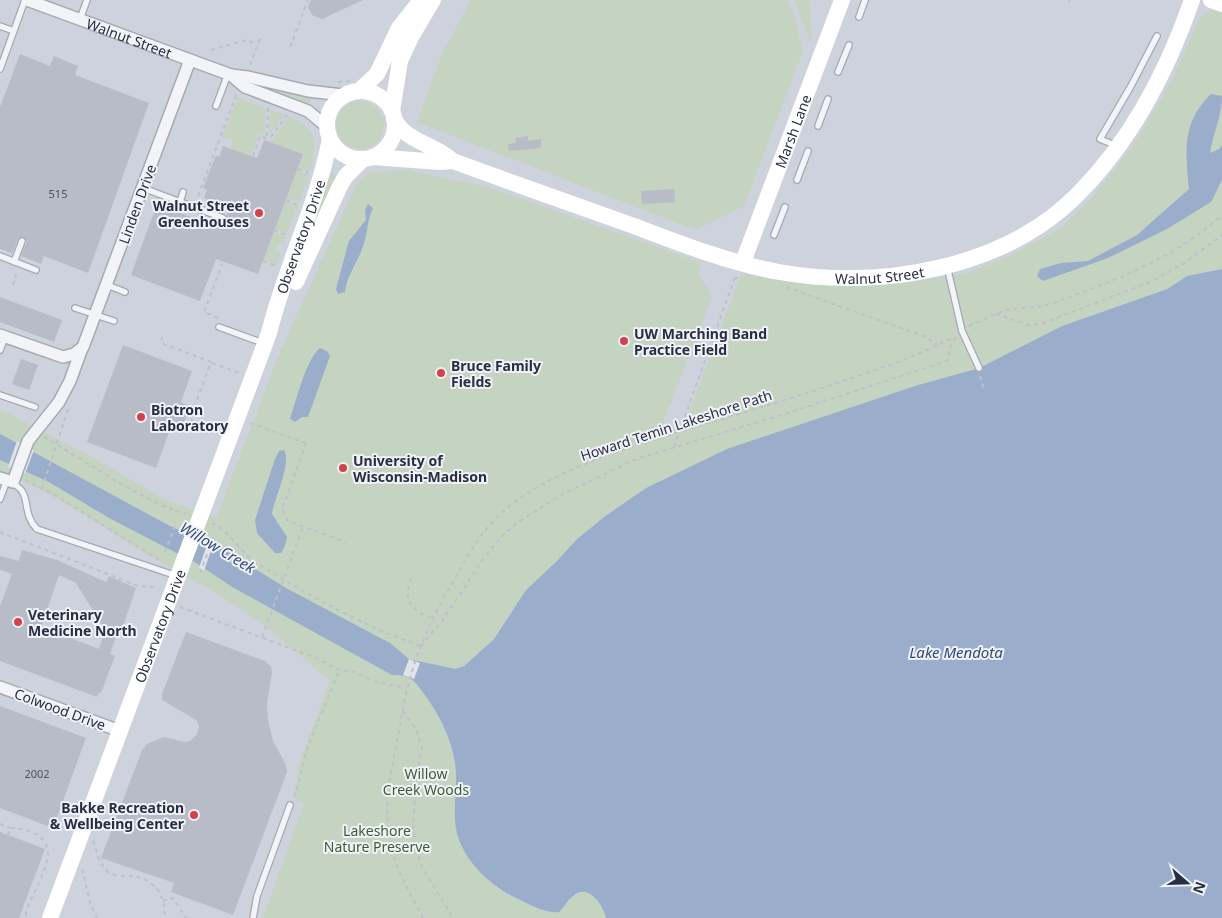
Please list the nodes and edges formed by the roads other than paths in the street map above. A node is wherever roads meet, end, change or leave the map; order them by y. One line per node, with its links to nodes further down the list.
1 (26, 0): 11 (street, Walnut Street); 13 (lane)
2 (87, 0): 11 (lane)
3 (421, 0): 20 (street)
4 (433, 0): 24 (street)
5 (842, 0): 44 (street, Marsh Lane)
6 (865, 0): 10 (lane)
7 (1192, 0): 27 (street, Walnut Street)
8 (1211, 0): 9 (street)
9 (1222, 4)
10 (858, 17)
11 (80, 20): 16 (street, Walnut Street)
12 (0, 26): 13 (lane)
13 (14, 31): 17 (lane)
14 (1157, 36): 27 (lane)
15 (849, 45): 18 (lane)
16 (190, 60): 19 (street, Walnut Street); 32 (street, Linden Drive)
17 (0, 69)
18 (838, 72)
19 (229, 75): 21 (street, Walnut Street); 23 (lane); 26 (street, Walnut Street)
20 (357, 85): 21 (street); 24 (street, Walnut Street)
21 (339, 89): 26 (street, Observatory Drive)
22 (828, 99): 25 (lane)
23 (216, 106)
24 (393, 115): 29 (street, Observatory Drive); 30 (street, Walnut Street)
25 (818, 126)
26 (328, 133): 29 (street, Walnut Street); 53 (street, Observatory Drive)
27 (1117, 146): 41 (street, Walnut Street)
28 (808, 151): 31 (lane)
29 (368, 158): 30 (street, Walnut Street); 53 (street, Observatory Drive)
30 (453, 161): 44 (street, Walnut Street)
31 (797, 180)
32 (143, 188): 34 (lane); 46 (street, Linden Drive)
33 (183, 192): 34 (lane)
34 (180, 202): 36 (lane)
35 (785, 207): 37 (lane)
36 (223, 218)
37 (774, 235)
38 (22, 242): 40 (lane)
39 (0, 256): 40 (lane)
40 (17, 263): 43 (lane)
41 (942, 265): 45 (street, Walnut Street); 56 (lane)
42 (866, 269): 45 (lane)
43 (36, 270)
44 (745, 271): 45 (street, Walnut Street)
45 (887, 277)
46 (107, 285): 47 (lane); 49 (street, Linden Drive)
47 (125, 292)
48 (75, 308): 49 (lane)
49 (95, 315): 50 (lane); 55 (street, Linden Drive)
50 (114, 321)
51 (219, 327): 53 (lane)
52 (2, 336): 54 (lane); 55 (street)
53 (267, 338): 61 (street, Observatory Drive)
54 (0, 350)
55 (76, 351): 59 (street, Linden Drive)
56 (979, 368)
57 (0, 395): 58 (lane)
58 (35, 408)
59 (9, 478): 60 (lane); 61 (lane)
60 (0, 499)
61 (178, 577): 63 (street, Observatory Drive)
62 (0, 687): 63 (street, Colwood Drive)
63 (120, 731): 65 (street, Observatory Drive)
64 (290, 805): 66 (lane)
65 (50, 918)
66 (253, 918)

